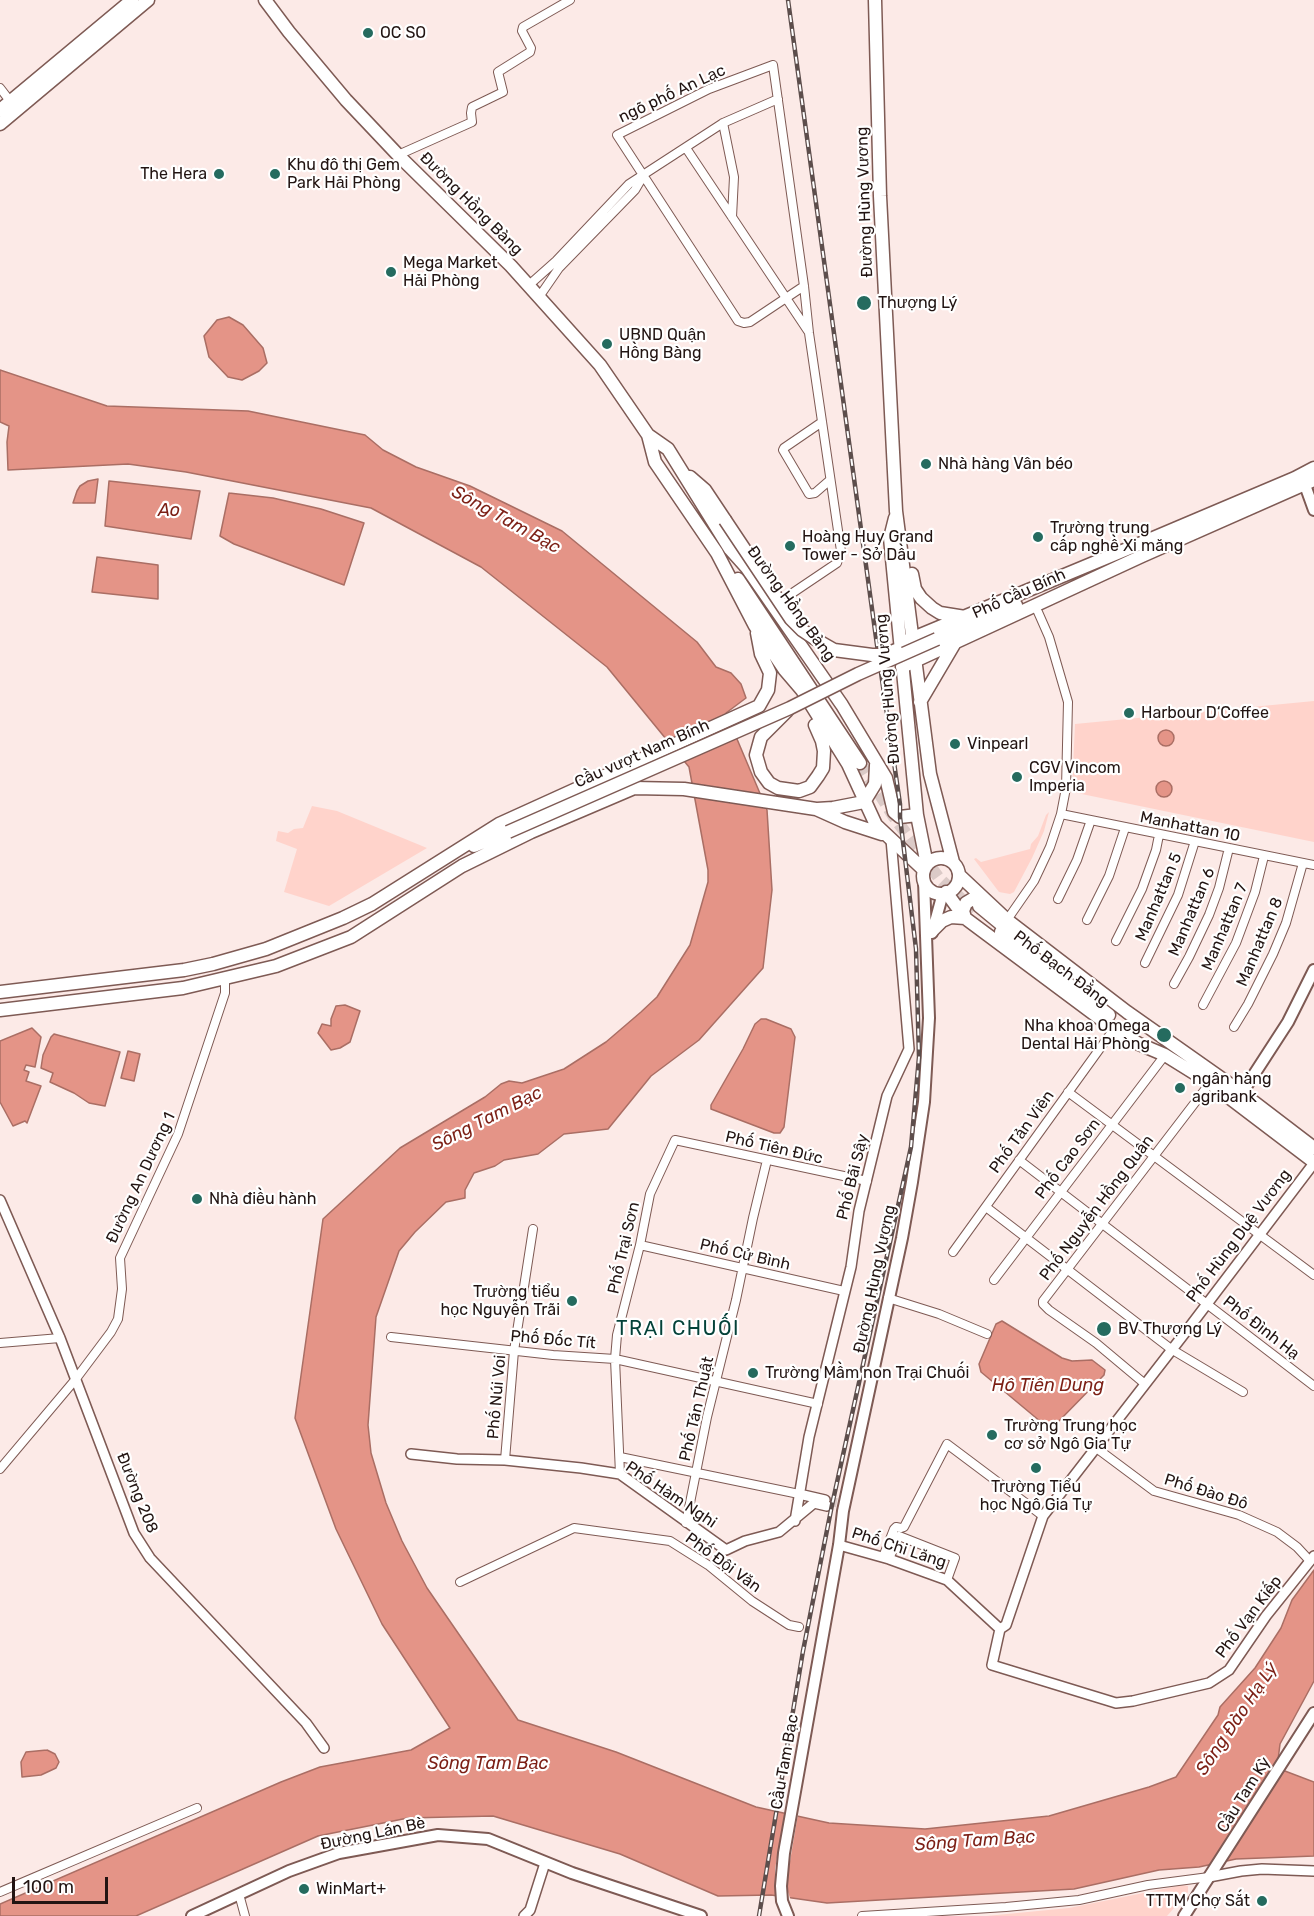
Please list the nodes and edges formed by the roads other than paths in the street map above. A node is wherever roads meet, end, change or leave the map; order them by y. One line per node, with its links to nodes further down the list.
1 (132, 0): 8 (main road)
2 (148, 0): 11 (main road)
3 (265, 0): 13 (main road, Đường Hồng Bàng)
4 (570, 0): 13 (street)
5 (874, 0): 28 (main road, Đường Hùng Vương)
6 (0, 88): 8 (street)
7 (778, 99): 10 (street); 14 (street, ngõ phố An Lạc); 17 (street)
8 (10, 101): 9 (main road)
9 (0, 110)
10 (723, 123): 12 (street); 15 (street)
11 (0, 124)
12 (686, 148): 14 (street); 15 (street)
13 (398, 155): 16 (main road, Đường Hồng Bàng)
14 (643, 177): 16 (street); 18 (street); 19 (street)
15 (732, 217): 19 (street)
16 (529, 285): 18 (main road, Đường Hồng Bàng)
17 (804, 286): 19 (street); 20 (street)
18 (539, 297): 22 (main road, Đường Hồng Bàng)
19 (786, 298): 20 (street)
20 (809, 333): 21 (street)
21 (822, 422): 25 (street); 25 (street)
22 (648, 435): 24 (main road, Đường Hồng Bàng); 31 (main road, Đường Hồng Bàng)
23 (1314, 468): 30 (main road, Phố Cầu Bính)
24 (681, 471): 38 (main road, bridge); 47 (main road, Đường Hồng Bàng)
25 (830, 480): 34 (street)
26 (1309, 483): 27 (main road); 32 (main road, Phố Cầu Bính)
27 (1314, 510)
28 (896, 511): 29 (main road, Đường Hùng Vương); 39 (main road, Đường Hùng Vương)
29 (901, 547): 36 (main road); 39 (main road, Đường Hùng Vương)
30 (1132, 547): 33 (main road, Cầu vượt Nam Bính); 36 (main road, Phố Cầu Bính)
31 (717, 553): 37 (main road, Đường Hồng Bàng); 47 (main road)
32 (1142, 556): 33 (main road, Cầu vượt Nam Bính); 40 (main road, Phố Cầu Bính)
33 (1110, 564): 38 (main road, Cầu vượt Nam Bính)
34 (785, 598)
35 (1038, 612): 52 (street)
36 (966, 617): 39 (main road, Phố Cầu Bính)
37 (756, 626): 43 (main road, Đường Hồng Bàng); 48 (main road)
38 (937, 639): 46 (main road, Cầu vượt Nam Bính, bridge)
39 (907, 640): 41 (main road, Đường Hùng Vương); 42 (main road, Đường Hùng Vương)
40 (957, 641): 41 (main road, Phố Cầu Bính); 44 (main road)
41 (915, 662): 42 (main road, Phố Cầu Bính); 44 (main road, Đường Hùng Vương)
42 (902, 667): 45 (main road, Đường Hùng Vương)
43 (783, 669): 46 (main road, Cầu vượt Nam Bính); 47 (main road, Đường Hồng Bàng)
44 (920, 702): 45 (main road); 63 (main road, Đường Hùng Vương)
45 (906, 703): 53 (main road, Đường Hùng Vương)
46 (790, 708): 56 (main road, Cầu vượt Nam Bính, bridge)
47 (862, 763): 50 (main road, Đường Hồng Bàng); 50 (main road); 53 (main road)
48 (625, 768): 49 (main road); 61 (main road)
49 (634, 788): 51 (main road); 66 (main road)
50 (864, 802): 51 (main road); 58 (main road, Đường Hồng Bàng)
51 (816, 809): 58 (main road)
52 (1062, 814): 54 (street, Manhattan 10); 72 (street)
53 (917, 815): 67 (main road, Đường Hùng Vương)
54 (1091, 820): 55 (street, Manhattan 10); 70 (street)
55 (1125, 828): 57 (street, Manhattan 10); 73 (street)
56 (508, 832): 61 (main road, Cầu vượt Nam Bính); 66 (main road, Cầu vượt Nam Bính)
57 (1159, 835): 59 (street, Manhattan 10); 76 (street)
58 (889, 838): 67 (main road, Đường Hồng Bàng); 100 (street, Phố Bãi Sậy)
59 (1195, 841): 60 (street, Manhattan 10); 79 (street, Manhattan 5)
60 (1229, 848): 62 (street, Manhattan 10); 82 (street, Manhattan 6)
61 (454, 854): 74 (main road)
62 (1264, 856): 64 (street, Manhattan 10); 84 (street, Manhattan 7)
63 (953, 862): 67 (main road); 68 (main road)
64 (1303, 863): 65 (street, Manhattan 10); 86 (street, Manhattan 8)
65 (1314, 865)
66 (462, 866): 77 (main road)
67 (925, 872): 69 (main road); 78 (main road, Đường Hùng Vương)
68 (959, 875): 69 (main road); 71 (main road, Phố Bạch Đằng)
69 (945, 893): 71 (main road, Phố Bạch Đằng); 75 (main road, Đường Hùng Vương)
70 (1058, 899)
71 (975, 908): 72 (main road, Phố Bạch Đằng); 75 (main road); 87 (main road, Phố Bạch Đằng); 88 (main road); 89 (main road)
72 (1007, 920): 88 (main road, Phố Bạch Đằng)
73 (1087, 920)
74 (326, 926): 77 (main road); 83 (main road)
75 (932, 931): 78 (main road, Đường Hùng Vương)
76 (1116, 941)
77 (334, 943): 81 (main road)
78 (927, 950): 115 (main road, Đường Hùng Vương)
79 (1145, 963)
80 (1314, 970): 92 (main road)
81 (225, 979): 85 (main road); 124 (street, Đường An Dương 1)
82 (1174, 984)
83 (0, 992)
84 (1203, 1005)
85 (0, 1010)
86 (1234, 1027)
87 (1114, 1029): 89 (main road, Phố Bạch Đằng); 91 (street, Phố Tản Viên)
88 (1184, 1052): 92 (main road, Phố Bạch Đằng)
89 (1165, 1055): 90 (main road, Phố Bạch Đằng); 93 (street, Phố Cao Sơn)
90 (1210, 1083): 96 (street, Phố Nguyễn Hồng Quân); 99 (main road, Phố Bạch Đằng)
91 (1068, 1092): 93 (street); 98 (street, Phố Tản Viên)
92 (1242, 1094): 95 (main road, Phố Bạch Đằng)
93 (1111, 1125): 96 (street); 101 (street, Phố Cao Sơn)
94 (675, 1140): 97 (street, Phố Tiên Đức); 108 (street, Phố Trại Sơn)
95 (1314, 1148)
96 (1154, 1156): 104 (street, Phố Nguyễn Hồng Quân); 106 (street)
97 (767, 1160): 100 (street, Phố Tiên Đức); 110 (street, Phố Tán Thuật)
98 (1019, 1160): 101 (street, Phố Đình Hạ); 103 (street, Phố Tản Viên)
99 (1314, 1162): 106 (street, Phố Hùng Duệ Vương)
100 (867, 1182): 114 (street, Phố Bãi Sậy)
101 (1060, 1192): 104 (street, Phố Đình Hạ); 107 (street, Phố Cao Sơn)
102 (0, 1200): 119 (street, Đường 208)
103 (986, 1207): 107 (street); 109 (street, Phố Tản Viên)
104 (1102, 1224): 111 (street, Phố Nguyễn Hồng Quân); 116 (street, Phố Đình Hạ)
105 (533, 1229): 122 (street, Phố Núi Voi)
106 (1260, 1234): 112 (street); 116 (street, Phố Hùng Duệ Vương)
107 (1026, 1238): 111 (street); 113 (street, Phố Cao Sơn)
108 (640, 1245): 110 (street, Phố Cử Bình); 123 (street, Phố Trại Sơn)
109 (953, 1252)
110 (742, 1268): 114 (street, Phố Cử Bình); 125 (street, Phố Tán Thuật)
111 (1067, 1269): 121 (street); 126 (street, Phố Nguyễn Hồng Quân)
112 (1314, 1275)
113 (994, 1280)
114 (844, 1291): 129 (street, Phố Bãi Sậy)
115 (888, 1298): 117 (street); 138 (main road, Đường Hùng Vương)
116 (1207, 1304): 121 (street, Phố Hùng Duệ Vương); 127 (street, Phố Đình Hạ)
117 (987, 1334)
118 (391, 1336): 122 (street, Phố Đốc Tít)
119 (60, 1338): 120 (street); 124 (street, Đường 208)
120 (0, 1343)
121 (1171, 1349): 126 (street, Phố Hùng Duệ Vương); 128 (street)
122 (514, 1350): 123 (street, Phố Đốc Tít); 133 (street, Phố Núi Voi)
123 (615, 1359): 125 (street, Phố Đốc Tít); 132 (street, Phố Trại Sơn)
124 (75, 1380): 134 (street, Đường An Dương 1); 152 (street, Đường 208)
125 (715, 1381): 129 (street, Phố Đốc Tít); 135 (street, Phố Tán Thuật)
126 (1145, 1384): 130 (street, Phố Hùng Duệ Vương)
127 (1314, 1386)
128 (1243, 1392)
129 (818, 1404): 137 (street, Phố Bãi Sậy)
130 (1095, 1448): 139 (street, Phố Hùng Duệ Vương); 144 (street, Phố Đào Đô)
131 (411, 1454): 133 (street, Phố Hàm Nghi)
132 (620, 1456): 135 (street); 136 (street, Phố Trại Sơn)
133 (505, 1461): 136 (street, Phố Hàm Nghi)
134 (0, 1469)
135 (697, 1471): 137 (street); 141 (street, Phố Tán Thuật)
136 (620, 1474): 141 (street, Phố Hàm Nghi)
137 (799, 1494): 138 (street); 140 (street, Phố Bãi Sậy)
138 (836, 1506): 140 (street, Phố Hàm Nghi); 142 (main road, Đường Hùng Vương)
139 (1043, 1516): 143 (street); 149 (street, Phố Hùng Duệ Vương)
140 (795, 1521): 141 (street, Phố Hàm Nghi)
141 (686, 1523)
142 (839, 1545): 143 (street, Phố Chi Lăng); 147 (main road, Đường Hùng Vương)
143 (886, 1558): 145 (street, Phố Chi Lăng); 145 (street)
144 (1312, 1559): 149 (street, Phố Vạn Kiếp)
145 (947, 1580): 149 (street, Phố Chi Lăng)
146 (460, 1582): 148 (street, Phố Đội Văn)
147 (826, 1612): 163 (main road, Cầu Tam Bạc)
148 (799, 1627)
149 (1000, 1629)
150 (1314, 1713): 151 (main road, Cầu Tam Kỳ)
151 (1311, 1726): 156 (main road, Cầu Tam Kỳ)
152 (324, 1748)
153 (197, 1808): 157 (street)
154 (545, 1863): 158 (main road, Đường Lán Bè); 161 (street); 162 (main road, Đường Lán Bè)
155 (1314, 1871): 156 (street)
156 (1209, 1877): 164 (street); 165 (main road, Cầu Tam Kỳ)
157 (0, 1892)
158 (239, 1894): 159 (main road, Đường Lán Bè); 160 (street)
159 (192, 1916)
160 (245, 1916)
161 (524, 1916)
162 (701, 1916)
163 (788, 1916)
164 (862, 1916)
165 (1184, 1916)

